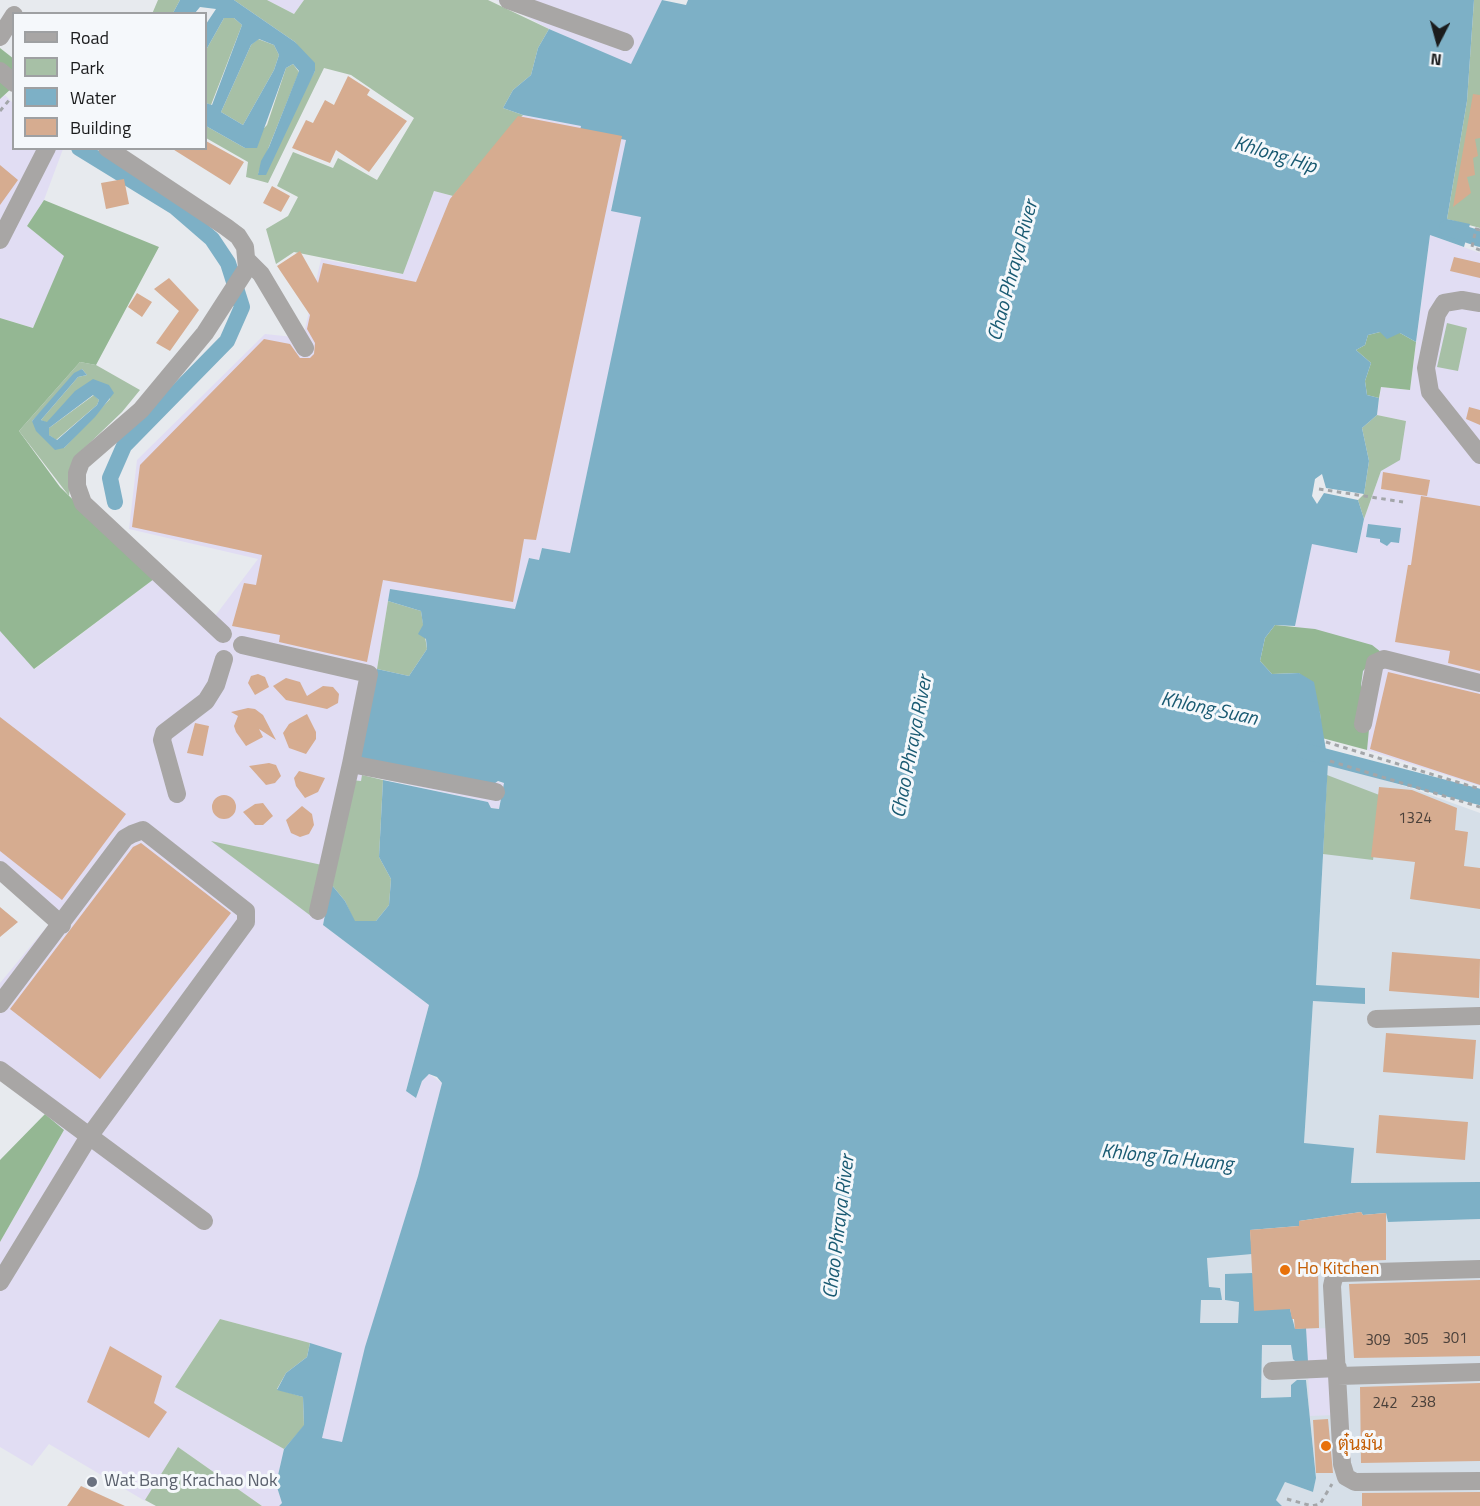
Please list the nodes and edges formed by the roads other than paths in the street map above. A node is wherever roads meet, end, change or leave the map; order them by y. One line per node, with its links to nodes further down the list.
1 (508, 0): 4 (street)
2 (12, 17): 3 (street)
3 (0, 37)
4 (625, 42)
5 (0, 71): 6 (street)
6 (12, 81)
7 (47, 150): 9 (street)
8 (110, 150): 10 (street)
9 (0, 240)
10 (247, 260): 12 (street); 14 (street)
11 (1480, 303): 13 (street)
12 (305, 348)
13 (1480, 454)
14 (223, 634): 15 (street); 16 (street)
15 (242, 645): 16 (street); 19 (street)
16 (224, 659): 21 (street)
17 (1480, 683): 18 (street)
18 (1363, 724)
19 (351, 764): 20 (street); 23 (street)
20 (496, 792)
21 (177, 794)
22 (0, 870): 24 (street)
23 (318, 911)
24 (62, 925): 25 (street); 29 (street)
25 (0, 1004)
26 (1480, 1016): 27 (street)
27 (1376, 1019)
28 (0, 1070): 29 (street)
29 (88, 1138): 30 (street); 32 (street)
30 (204, 1221)
31 (1480, 1269): 34 (street)
32 (0, 1282)
33 (1272, 1371): 34 (street)
34 (1338, 1372): 35 (street); 36 (street)
35 (1480, 1372)
36 (1480, 1481)

